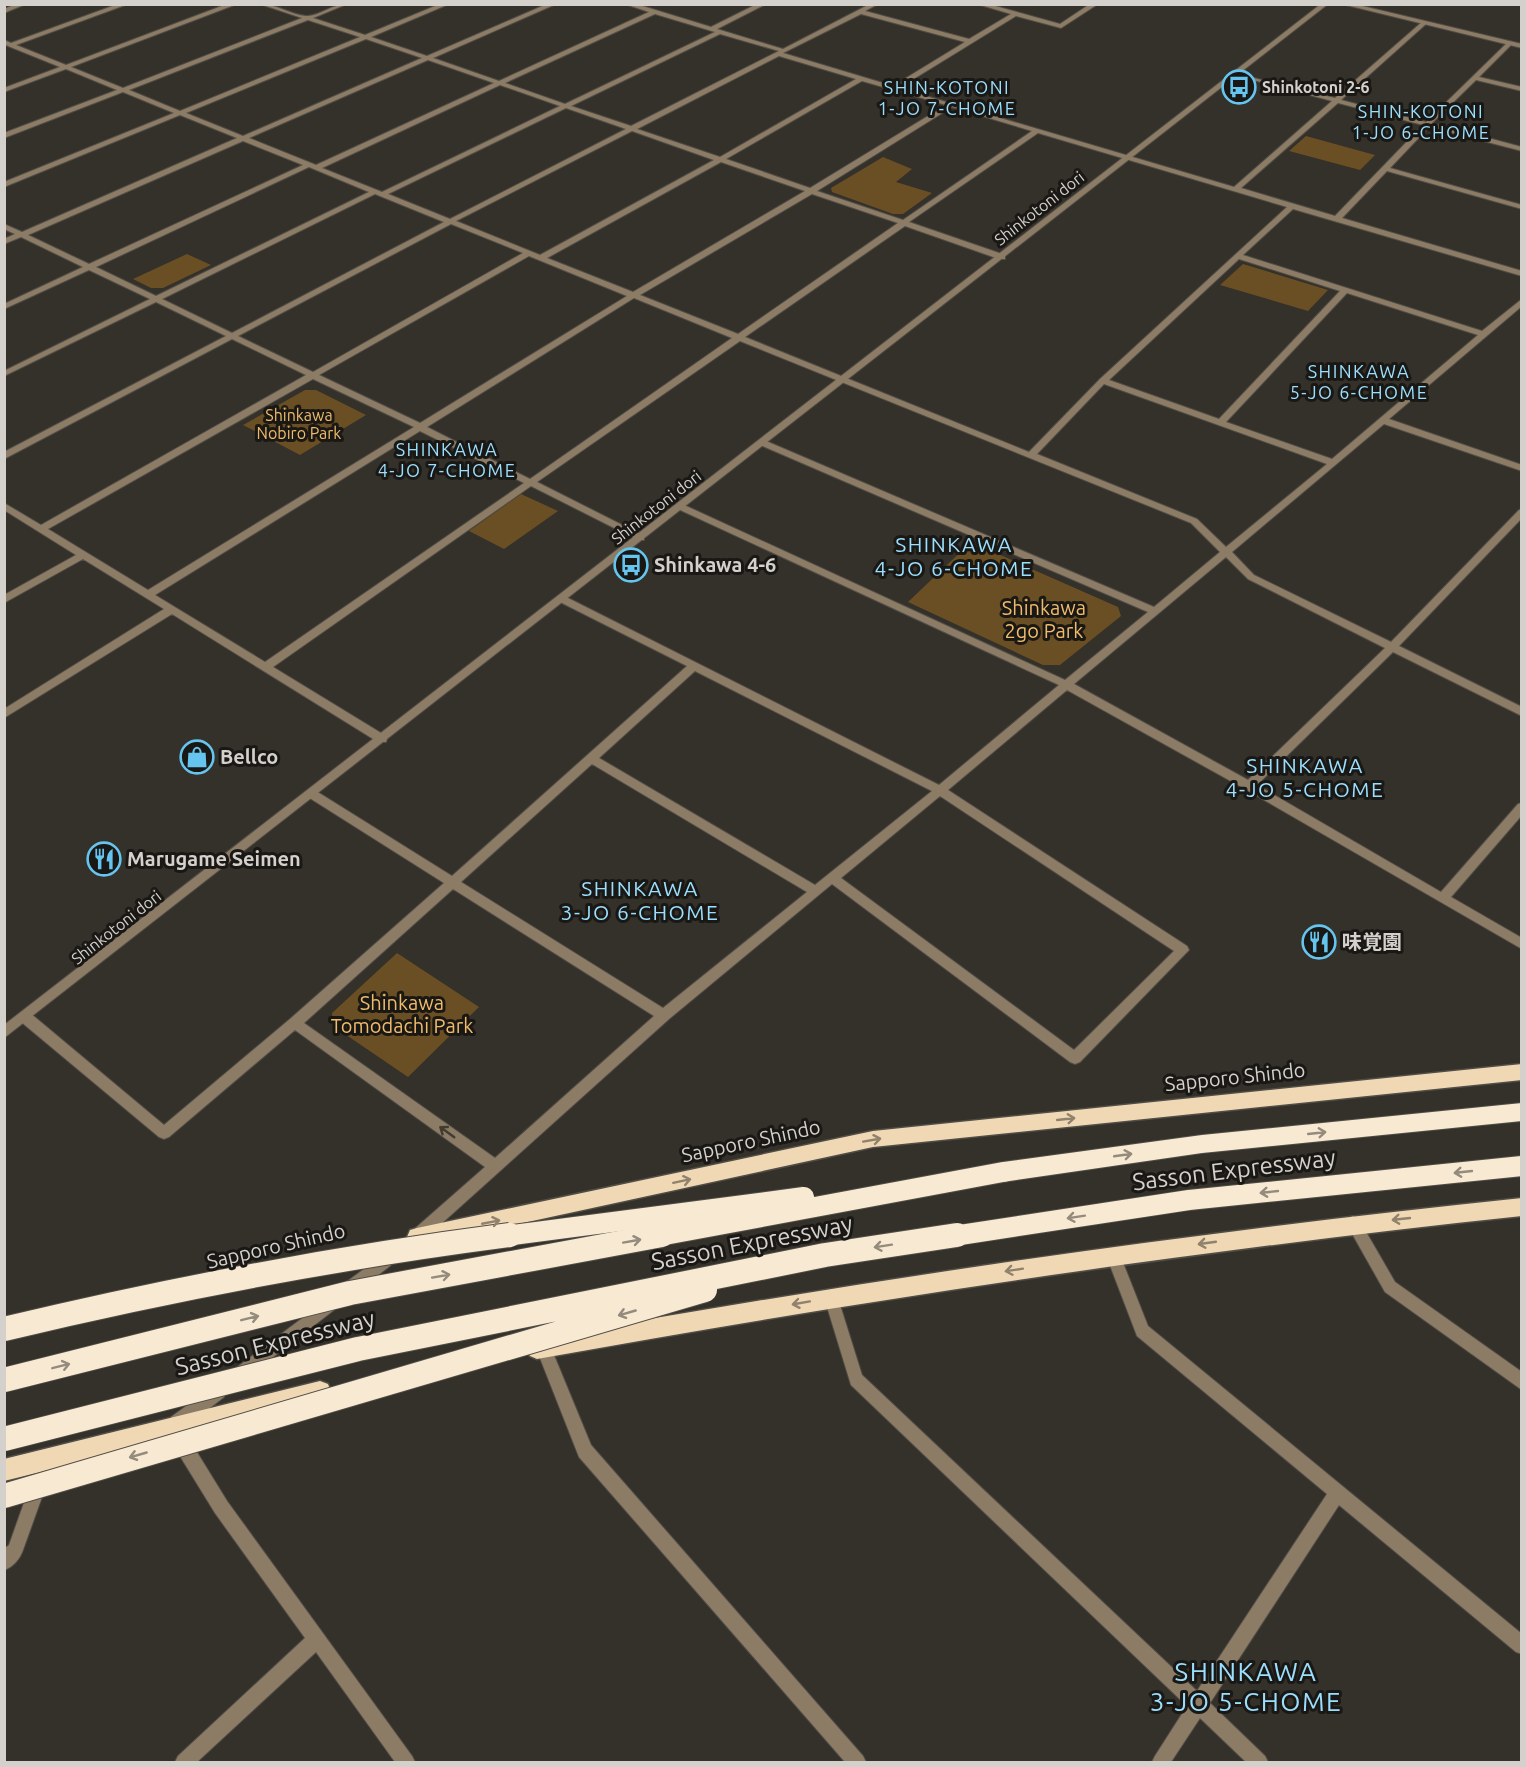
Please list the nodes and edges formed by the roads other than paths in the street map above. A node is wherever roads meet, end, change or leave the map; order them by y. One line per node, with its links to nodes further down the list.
1 (22, 4): 16 (street)
2 (125, 4): 25 (street)
3 (234, 4): 30 (street)
4 (263, 4): 20 (street)
5 (344, 4): 20 (street)
6 (446, 4): 23 (street)
7 (553, 4): 29 (street)
8 (628, 4): 17 (street)
9 (659, 4): 17 (street)
10 (763, 4): 22 (street)
11 (875, 4): 18 (street)
12 (980, 4): 19 (street)
13 (1095, 4): 19 (street)
14 (1325, 4): 31 (street, Shinkotoni dori)
15 (1345, 4): 21 (street)
16 (4, 11)
17 (650, 11): 22 (street); 34 (street)
18 (861, 12): 24 (street); 28 (street)
19 (1016, 14): 24 (street)
20 (307, 19): 23 (street); 38 (street)
21 (1424, 23): 26 (street); 39 (street)
22 (715, 31): 28 (street); 40 (street)
23 (366, 37): 29 (street); 42 (street)
24 (969, 41): 35 (street)
25 (7, 44): 30 (street)
26 (1510, 44): 27 (street); 33 (street)
27 (1521, 46)
28 (782, 52): 32 (street); 44 (street)
29 (427, 58): 34 (street); 47 (street)
30 (65, 67): 37 (street); 38 (street)
31 (1236, 74): 39 (street); 49 (street, Shinkotoni dori)
32 (862, 78): 35 (street); 50 (street)
33 (1475, 78): 36 (street); 43 (street)
34 (498, 82): 40 (street); 51 (street)
35 (894, 88): 41 (street)
36 (1521, 89)
37 (4, 90)
38 (122, 90): 42 (street); 46 (street)
39 (1335, 101): 43 (street); 54 (street)
40 (565, 105): 44 (street); 56 (street)
41 (951, 105): 45 (street); 55 (street)
42 (179, 113): 47 (street); 53 (street)
43 (1427, 125): 48 (street); 52 (street)
44 (633, 129): 50 (street); 60 (street)
45 (1035, 131): 49 (street); 61 (street)
46 (4, 136)
47 (243, 138): 51 (street); 63 (street)
48 (1521, 149)
49 (1129, 158): 54 (street); 67 (street, Shinkotoni dori)
50 (721, 159): 55 (street); 68 (street)
51 (313, 166): 56 (street); 69 (street)
52 (1384, 168): 58 (street); 59 (street)
53 (4, 184)
54 (1236, 189): 57 (street)
55 (812, 191): 61 (street); 72 (street)
56 (380, 193): 60 (street); 73 (street)
57 (1292, 206): 59 (street); 66 (street)
58 (1521, 207)
59 (1337, 219): 70 (street)
60 (451, 222): 65 (street); 77 (street)
61 (904, 224): 67 (street); 78 (street)
62 (4, 226): 63 (street)
63 (22, 235): 64 (street); 69 (street)
64 (4, 242)
65 (529, 253): 68 (street); 80 (street)
66 (1238, 256): 71 (street); 82 (street)
67 (1002, 257): 81 (street, Shinkotoni dori)
68 (541, 258): 72 (street)
69 (90, 267): 73 (street); 75 (street)
70 (1521, 274)
71 (1345, 290): 76 (street); 84 (street)
72 (634, 295): 78 (street); 85 (street)
73 (156, 299): 77 (street); 79 (street)
74 (1521, 301): 76 (street)
75 (4, 307)
76 (1484, 334): 83 (street)
77 (232, 336): 80 (street); 88 (street)
78 (740, 337): 81 (street); 91 (street)
79 (4, 374)
80 (312, 375): 85 (street); 95 (street)
81 (844, 380): 86 (street, Shinkotoni dori); 87 (street)
82 (1104, 381): 84 (street); 87 (street)
83 (1382, 420): 89 (street); 90 (street)
84 (1221, 422): 89 (street)
85 (420, 427): 91 (street); 99 (street)
86 (763, 443): 93 (street, Shinkotoni dori); 103 (street)
87 (1030, 455): 97 (street)
88 (4, 456)
89 (1333, 463): 97 (street)
90 (1521, 468)
91 (531, 481): 96 (street); 106 (street)
92 (4, 506): 95 (street)
93 (681, 507): 96 (street, Shinkotoni dori); 107 (street)
94 (1521, 512): 104 (street)
95 (41, 529): 98 (street)
96 (641, 538): 100 (street, Shinkotoni dori)
97 (1225, 553): 103 (street); 104 (street)
98 (83, 555): 99 (street); 101 (street)
99 (148, 595): 102 (street)
100 (562, 599): 105 (street); 110 (street, Shinkotoni dori)
101 (4, 600)
102 (172, 609): 106 (street); 109 (street)
103 (1155, 611): 107 (street)
104 (1392, 647): 108 (street); 112 (street)
105 (694, 666): 111 (street); 113 (street)
106 (265, 667): 110 (street)
107 (1067, 685): 112 (street); 113 (street)
108 (1521, 712)
109 (4, 714)
110 (382, 739): 114 (street, Shinkotoni dori)
111 (592, 759): 117 (street); 118 (street)
112 (1249, 786): 119 (street)
113 (940, 790): 116 (street); 116 (street)
114 (312, 794): 117 (street); 122 (street, Shinkotoni dori)
115 (1521, 807): 119 (street)
116 (831, 878): 118 (street)
117 (451, 882): 121 (street); 123 (street)
118 (815, 891): 121 (street)
119 (1443, 898): 120 (street)
120 (1521, 944)
121 (664, 1015): 127 (street)
122 (25, 1017): 123 (street); 124 (street, Shinkotoni dori)
123 (295, 1023): 127 (street, one-way to 123)
124 (4, 1033)
125 (1521, 1071): 132 (highway, Sapporo Shindo, one-way to 125)
126 (1521, 1112): 129 (highway, Sasson Expressway, one-way to 126)
127 (495, 1166): 132 (street)
128 (1521, 1166): 133 (highway, Sasson Expressway, one-way to 133, bridge)
129 (1003, 1172): 136 (highway, bridge); 139 (highway, Sasson Expressway, one-way to 129, bridge)
130 (1521, 1207): 131 (highway, one-way to 131)
131 (1353, 1223): 134 (highway, one-way to 134); 140 (street)
132 (415, 1238): 137 (highway, Sapporo Shindo); 141 (street)
133 (825, 1255): 142 (highway, Sasson Expressway, bridge); 146 (highway, one-way to 146, bridge)
134 (1113, 1255): 135 (highway, one-way to 135); 145 (street)
135 (831, 1297): 138 (highway, one-way to 138); 150 (street)
136 (4, 1329)
137 (4, 1335)
138 (544, 1348): 141 (highway); 153 (street)
139 (4, 1380)
140 (1521, 1382)
141 (172, 1427): 143 (highway); 148 (street)
142 (4, 1439)
143 (48, 1458): 144 (highway); 147 (street)
144 (4, 1470)
145 (1337, 1493): 149 (street); 150 (street)
146 (4, 1496)
147 (4, 1562)
148 (317, 1640): 151 (street); 152 (street)
149 (1521, 1646)
150 (1200, 1706): 154 (street); 155 (street)
151 (184, 1762)
152 (406, 1762)
153 (857, 1762)
154 (1161, 1762)
155 (1259, 1762)

